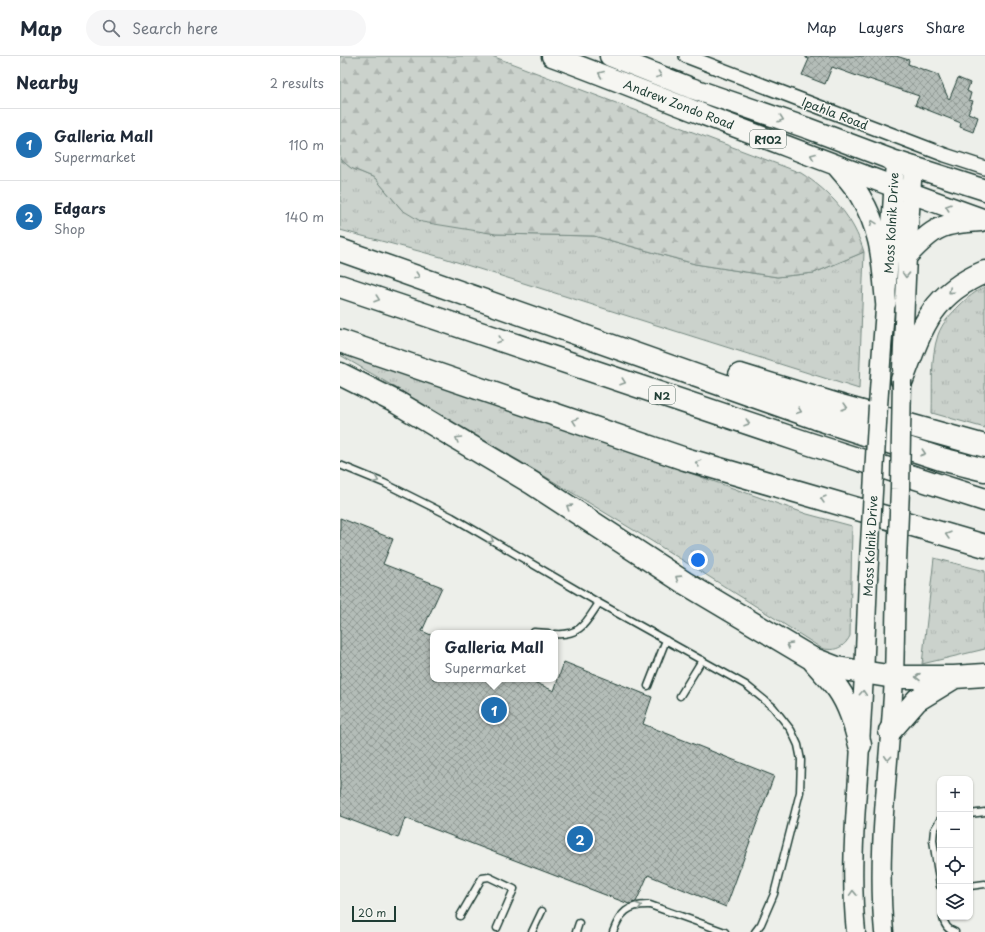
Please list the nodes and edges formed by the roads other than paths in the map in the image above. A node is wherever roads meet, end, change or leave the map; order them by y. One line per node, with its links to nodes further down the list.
1 (552, 56): 5 (main road, Andrew Zondo Road / R102, one-way to 1)
2 (610, 56): 4 (main road, Andrew Zondo Road / R102, one-way to 4)
3 (686, 56): 6 (street, Ipahla Road)
4 (904, 163): 7 (main road, Moss Kolnik Drive); 8 (main road, Andrew Zondo Road / R102); 9 (main road, Moss Kolnik Drive)
5 (835, 164): 7 (main road, Andrew Zondo Road / R102); 15 (main road, one-way to 5)
6 (985, 168)
7 (892, 187): 9 (main road, Andrew Zondo Road / R102); 15 (main road, Moss Kolnik Drive)
8 (985, 190)
9 (911, 194): 10 (main road, Andrew Zondo Road / R102, one-way to 9); 12 (main road, Moss Kolnik Drive)
10 (985, 220): 12 (main road)
11 (340, 250): 16 (highway, one-way to 16)
12 (907, 256): 18 (main road, Moss Kolnik Drive, one-way to 18)
13 (985, 272): 18 (highway, one-way to 18)
14 (340, 286): 24 (highway, N2, one-way to 24)
15 (886, 302): 31 (main road, Moss Kolnik Drive, bridge)
16 (512, 309): 21 (highway, one-way to 21); 23 (highway, one-way to 23)
17 (340, 341): 25 (highway, one-way to 17)
18 (907, 356): 20 (highway)
19 (340, 374): 29 (highway, one-way to 19)
20 (902, 380): 33 (main road, bridge)
21 (985, 446)
22 (340, 465): 26 (lane, one-way to 26)
23 (985, 470)
24 (985, 500)
25 (985, 546)
26 (598, 603): 27 (lane); 28 (lane)
27 (558, 634)
28 (666, 640): 30 (lane); 35 (lane)
29 (811, 658): 31 (highway); 38 (highway)
30 (702, 660): 36 (lane); 54 (lane)
31 (864, 673): 33 (highway); 38 (main road, Moss Kolnik Drive, one-way to 31)
32 (985, 675): 34 (highway)
33 (894, 677): 34 (highway, one-way to 33); 37 (main road)
34 (954, 677): 37 (highway)
35 (648, 686)
36 (680, 696)
37 (890, 731): 56 (main road, one-way to 56)
38 (860, 745): 55 (main road, Moss Kolnik Drive, one-way to 38)
39 (985, 812): 40 (lane)
40 (973, 814)
41 (937, 825): 42 (lane)
42 (940, 884)
43 (985, 884): 44 (lane)
44 (973, 886)
45 (542, 911): 50 (lane)
46 (460, 916): 49 (lane)
47 (944, 920): 57 (lane)
48 (579, 924): 51 (lane)
49 (497, 928)
50 (532, 932)
51 (576, 932)
52 (613, 932): 53 (lane, one-way to 53)
53 (725, 932)
54 (755, 932)
55 (856, 932)
56 (884, 932)
57 (955, 932)

